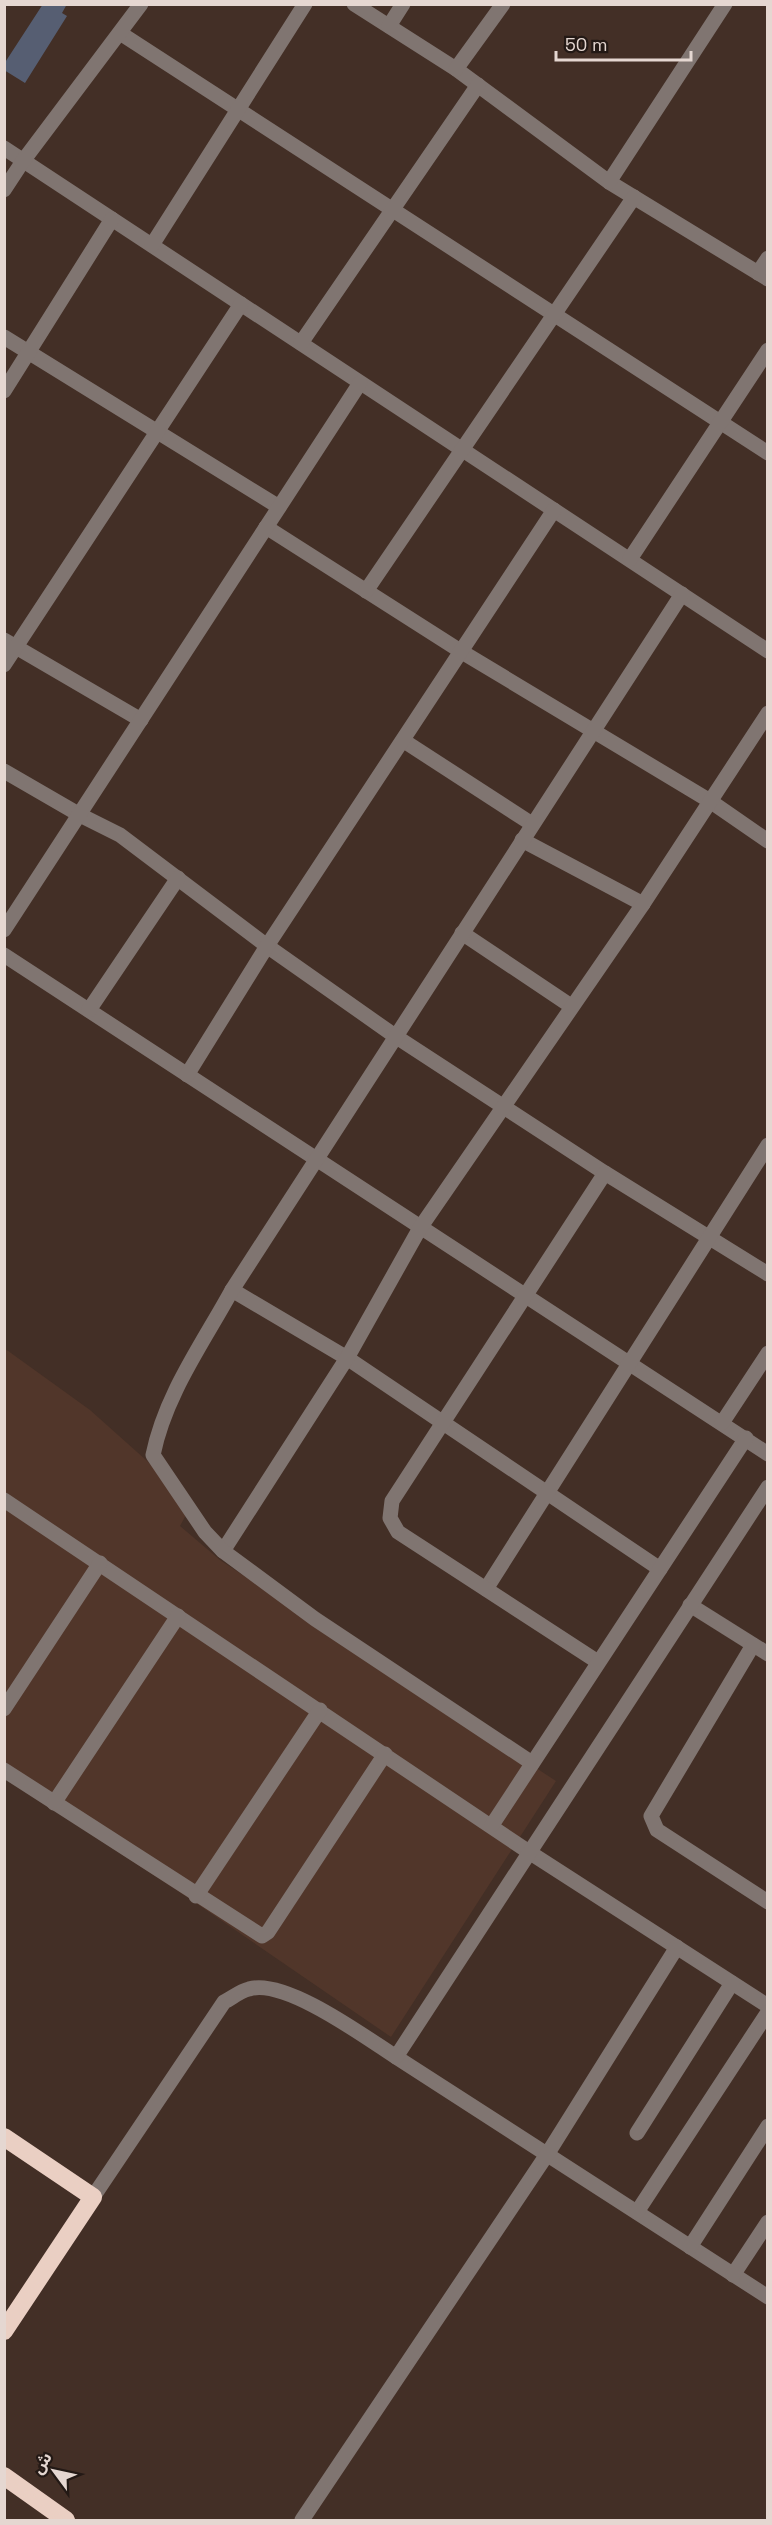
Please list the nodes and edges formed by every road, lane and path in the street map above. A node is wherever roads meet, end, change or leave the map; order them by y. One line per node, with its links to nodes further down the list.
1 (141, 4): 8 (street)
2 (305, 4): 11 (street)
3 (354, 4): 7 (street)
4 (403, 4): 7 (street)
5 (503, 4): 9 (street)
6 (725, 4): 14 (street)
7 (389, 27): 9 (street)
8 (120, 33): 11 (street); 13 (street)
9 (456, 69): 10 (street)
10 (478, 85): 14 (street); 17 (street)
11 (236, 109): 17 (street); 19 (street)
12 (4, 148): 13 (street)
13 (23, 161): 15 (street); 18 (street)
14 (609, 182): 16 (street)
15 (4, 190)
16 (634, 197): 21 (street); 23 (street)
17 (390, 210): 23 (street); 25 (street)
18 (112, 219): 19 (street); 27 (street)
19 (152, 245): 22 (street)
20 (768, 258): 21 (street)
21 (763, 276)
22 (241, 304): 25 (street); 31 (street)
23 (552, 315): 30 (street); 32 (street)
24 (4, 337): 27 (street)
25 (301, 344): 28 (street)
26 (768, 350): 30 (street)
27 (30, 351): 29 (street); 31 (street)
28 (360, 383): 32 (street); 34 (street)
29 (4, 391)
30 (719, 423): 33 (street); 37 (street)
31 (158, 430): 34 (street); 40 (street)
32 (462, 450): 35 (street); 38 (street)
33 (768, 453)
34 (279, 507): 36 (street)
35 (554, 510): 37 (street); 42 (street)
36 (266, 527): 38 (street); 45 (street)
37 (630, 560): 39 (street)
38 (366, 591): 42 (street)
39 (682, 594): 41 (street); 46 (street)
40 (10, 643): 43 (street); 45 (street)
41 (768, 651)
42 (462, 652): 46 (street); 47 (street)
43 (4, 665)
44 (768, 713): 49 (street)
45 (141, 720): 50 (street)
46 (593, 729): 49 (street); 51 (street)
47 (404, 741): 51 (street); 58 (street)
48 (4, 771): 50 (street)
49 (710, 801): 53 (street); 55 (street)
50 (80, 815): 54 (street); 56 (street)
51 (532, 824): 52 (street)
52 (522, 840): 55 (street); 57 (street)
53 (768, 841)
54 (178, 878): 58 (street); 61 (street)
55 (643, 904): 60 (street)
56 (4, 930)
57 (462, 933): 60 (street); 62 (street)
58 (267, 946): 62 (street); 63 (street)
59 (4, 955): 61 (street)
60 (571, 1006): 64 (street)
61 (89, 1010): 63 (street)
62 (395, 1036): 64 (street); 66 (street)
63 (187, 1075): 66 (street)
64 (504, 1108): 67 (street); 68 (street)
65 (768, 1145): 69 (street)
66 (316, 1158): 68 (street); 71 (street)
67 (605, 1173): 69 (street); 72 (street)
68 (420, 1228): 72 (street); 74 (street)
69 (710, 1237): 70 (street); 75 (street)
70 (768, 1274)
71 (232, 1290): 74 (street); 83 (street)
72 (526, 1295): 75 (street); 76 (street)
73 (768, 1353): 77 (street)
74 (347, 1358): 76 (street); 83 (street)
75 (631, 1363): 77 (street); 81 (street)
76 (443, 1423): 81 (street); 86 (street)
77 (722, 1423): 78 (street)
78 (746, 1438): 79 (street); 85 (street)
79 (768, 1454)
80 (768, 1487): 87 (street)
81 (547, 1493): 85 (street); 86 (street)
82 (4, 1500): 84 (street)
83 (223, 1551): 95 (street)
84 (100, 1563): 88 (street); 92 (street)
85 (660, 1569): 91 (street)
86 (486, 1589): 91 (street)
87 (690, 1605): 89 (street); 99 (street)
88 (178, 1616): 93 (street); 97 (street)
89 (753, 1645): 90 (street); 101 (street)
90 (768, 1654)
91 (598, 1662): 95 (street)
92 (4, 1709)
93 (320, 1710): 94 (street); 100 (street)
94 (385, 1754): 98 (street); 100 (street)
95 (532, 1762): 98 (street)
96 (4, 1770): 97 (street)
97 (54, 1803): 100 (street)
98 (492, 1825): 99 (street)
99 (529, 1852): 102 (street); 106 (street)
100 (196, 1896)
101 (768, 1902)
102 (677, 1947): 103 (street); 110 (street)
103 (732, 1983): 104 (street); 108 (street)
104 (768, 2006)
105 (768, 2012): 112 (street)
106 (396, 2056): 110 (street); 111 (street)
107 (768, 2126): 114 (street)
108 (637, 2133)
109 (4, 2137): 111 (highway)
110 (548, 2153): 112 (street); 120 (street)
111 (93, 2197): 117 (highway)
112 (637, 2212): 114 (street)
113 (768, 2222): 115 (street)
114 (690, 2247): 115 (street)
115 (733, 2275): 116 (street)
116 (768, 2297)
117 (4, 2331)
118 (4, 2476): 119 (highway)
119 (66, 2520)
120 (302, 2520)

